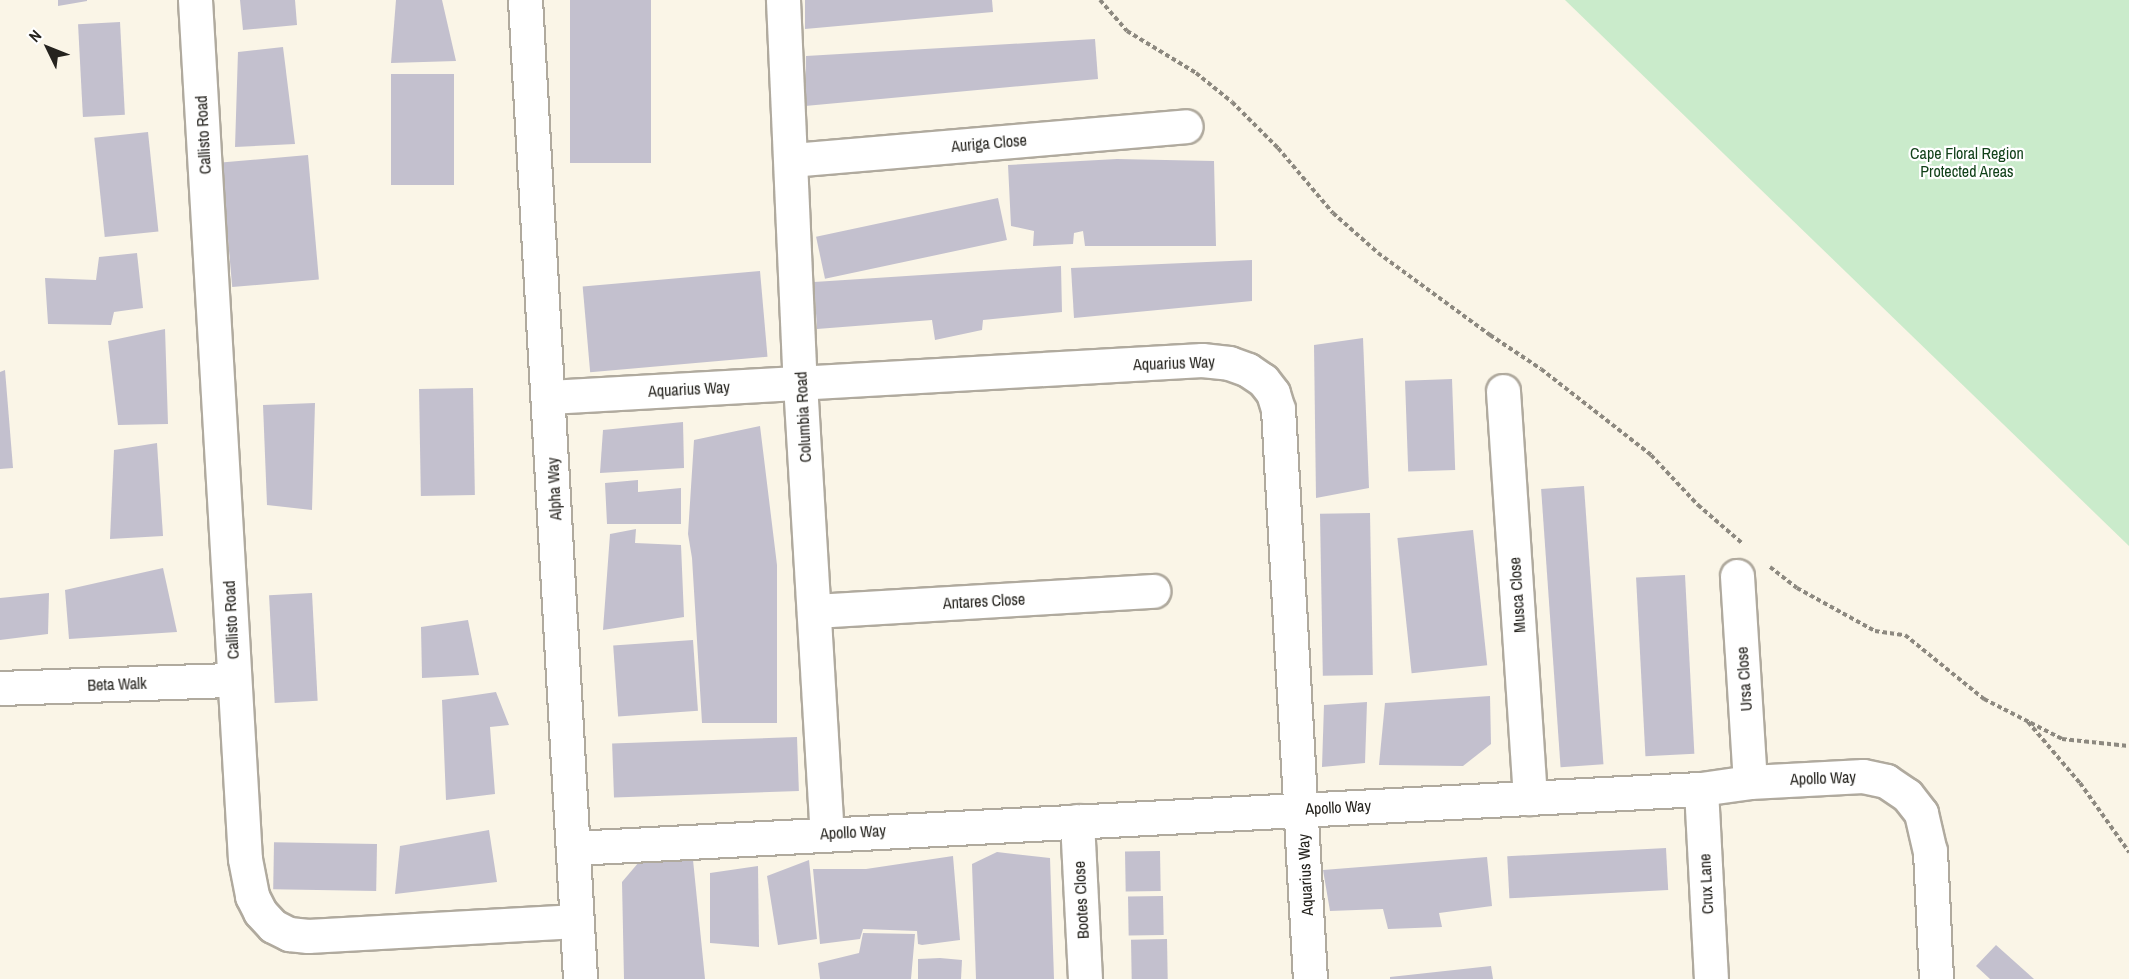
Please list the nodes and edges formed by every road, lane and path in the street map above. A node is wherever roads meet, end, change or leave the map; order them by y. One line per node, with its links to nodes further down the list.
1 (195, 0): 13 (street, Callisto Road)
2 (525, 0): 9 (street, Alpha Way)
3 (783, 0): 6 (street, Columbia Road)
4 (1100, 0): 10 (path)
5 (1186, 126): 6 (street, Auriga Close)
6 (792, 160): 7 (street, Columbia Road)
7 (800, 383): 9 (street, Aquarius Way); 12 (street, Columbia Road); 20 (street, Aquarius Way)
8 (1503, 391): 19 (street, Musca Close)
9 (549, 397): 23 (street, Alpha Way)
10 (1751, 563): 15 (path); 17 (street, Ursa Close)
11 (1153, 591): 12 (street, Antares Close)
12 (814, 611): 22 (street, Columbia Road)
13 (234, 680): 14 (street, Beta Walk); 25 (street, Callisto Road)
14 (0, 688)
15 (2027, 721): 16 (path); 24 (path)
16 (2129, 746)
17 (1750, 782): 18 (street, Apollo Way); 30 (street, Apollo Way)
18 (1701, 789): 19 (street, Apollo Way); 29 (street, Crux Lane)
19 (1530, 798): 20 (street, Apollo Way)
20 (1301, 809): 21 (street, Apollo Way); 28 (street, Aquarius Way)
21 (1077, 821): 22 (street, Apollo Way); 27 (street, Bootes Close)
22 (826, 833): 23 (street, Apollo Way)
23 (574, 848): 25 (street, Alpha Way)
24 (2129, 852)
25 (577, 921): 26 (street, Alpha Way)
26 (580, 979)
27 (1085, 979)
28 (1310, 979)
29 (1711, 979)
30 (1936, 979)

